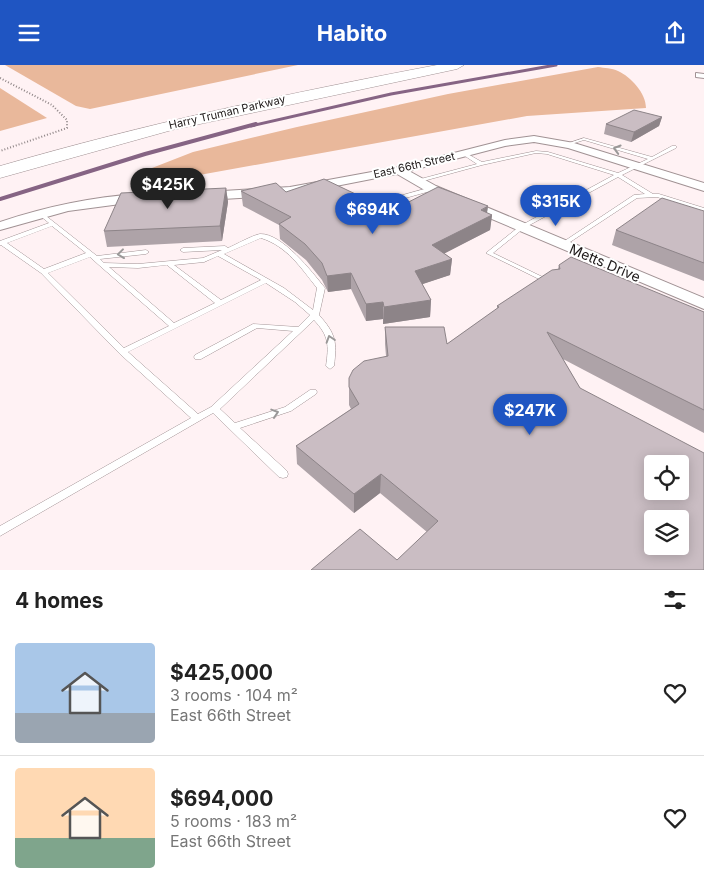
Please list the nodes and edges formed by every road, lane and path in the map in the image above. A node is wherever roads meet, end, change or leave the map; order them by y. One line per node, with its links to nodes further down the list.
1 (401, 65): 7 (highway)
2 (421, 65): 7 (highway, Harry Truman Parkway)
3 (457, 65): 6 (highway, Harry Truman Parkway)
4 (474, 65): 6 (highway)
5 (0, 78): 10 (path)
6 (383, 79): 17 (highway, Harry Truman Parkway)
7 (151, 120): 13 (highway, Harry Truman Parkway)
8 (568, 144): 11 (street, East 66th Street); 12 (lane, one-way to 8); 15 (street, East 66th Street)
9 (674, 147): 12 (lane)
10 (0, 151)
11 (464, 153): 14 (lane); 16 (street, East 66th Street)
12 (651, 158): 15 (lane)
13 (0, 161)
14 (481, 164): 18 (lane); 19 (lane)
15 (638, 167): 18 (lane); 20 (street, East 66th Street)
16 (398, 170): 19 (street, Metts Drive); 23 (street, East 66th Street)
17 (0, 172)
18 (618, 175): 22 (lane); 30 (lane)
19 (416, 181): 21 (street, Metts Drive)
20 (704, 187)
21 (432, 189): 25 (lane); 30 (street, Metts Drive)
22 (651, 195): 26 (lane); 32 (lane)
23 (190, 196)
24 (155, 197): 27 (street)
25 (368, 201)
26 (704, 210)
27 (41, 214): 28 (lane); 29 (street)
28 (52, 224): 31 (lane); 37 (lane)
29 (0, 227)
30 (522, 227): 32 (street, Metts Drive); 42 (lane)
31 (1, 243): 40 (lane)
32 (562, 245): 44 (street, Metts Drive)
33 (232, 248): 34 (lane); 36 (lane); 45 (lane)
34 (183, 250)
35 (146, 252): 37 (lane, one-way to 37)
36 (219, 254): 38 (lane); 41 (lane)
37 (94, 256): 39 (lane); 40 (lane)
38 (168, 263): 39 (lane); 43 (lane)
39 (102, 265): 46 (lane)
40 (43, 272): 48 (lane)
41 (265, 281): 43 (lane); 45 (lane)
42 (552, 284)
43 (220, 303): 46 (lane)
44 (704, 304)
45 (316, 314): 47 (lane); 50 (lane, one-way to 45)
46 (174, 327): 48 (lane)
47 (299, 329): 49 (lane); 52 (lane)
48 (123, 352): 53 (lane)
49 (198, 357)
50 (330, 366)
51 (314, 392): 54 (lane, one-way to 51)
52 (214, 409): 53 (lane); 54 (lane)
53 (197, 418): 56 (lane)
54 (233, 427): 55 (lane)
55 (283, 474)
56 (0, 531)

